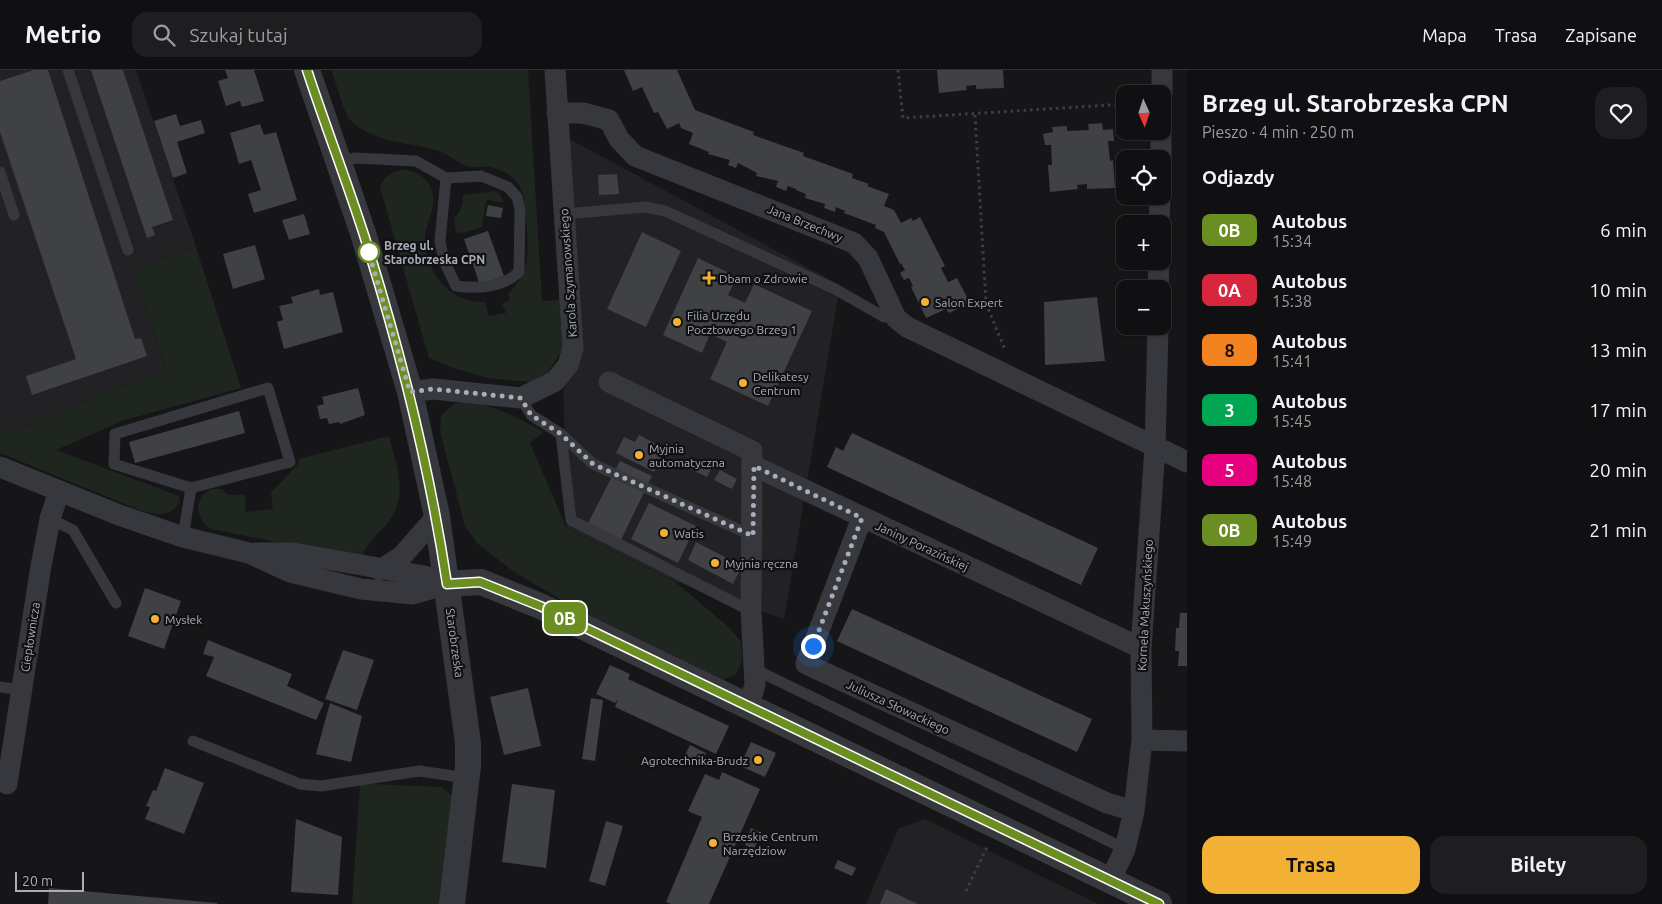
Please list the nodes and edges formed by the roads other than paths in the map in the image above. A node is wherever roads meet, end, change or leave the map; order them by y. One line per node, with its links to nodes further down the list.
1 (68, 70): 12 (lane)
2 (306, 70): 7 (street, Starobrzeska)
3 (555, 70): 6 (street, Karola Szymanowskiego)
4 (1162, 70): 5 (street)
5 (1162, 85)
6 (558, 113): 10 (street, Karola Szymanowskiego); 13 (street, Jana Brzechwy)
7 (338, 162): 9 (lane); 16 (street, Starobrzeska)
8 (0, 172): 11 (lane)
9 (446, 178): 9 (lane)
10 (564, 214): 13 (lane); 17 (street, Karola Szymanowskiego)
11 (14, 215)
12 (128, 250)
13 (896, 318): 19 (street)
14 (1158, 335): 19 (street, Kornela Makuszyńskiego)
15 (609, 382): 21 (street)
16 (410, 392): 17 (street); 25 (street, Starobrzeska)
17 (521, 398): 18 (lane)
18 (561, 434): 28 (lane); 34 (lane)
19 (1156, 448): 20 (street); 35 (street, Kornela Makuszyńskiego)
20 (1187, 462)
21 (754, 466): 26 (street, Janiny Porazińskiej); 28 (street)
22 (0, 467): 24 (street)
23 (191, 488): 23 (lane); 29 (lane)
24 (59, 491): 27 (street, Ciepłownicza); 29 (street)
25 (437, 516): 31 (street); 32 (street, Starobrzeska)
26 (862, 518): 35 (street, Janiny Porazińskiej); 45 (street, Juliusza Słowackiego)
27 (50, 520): 33 (lane); 38 (street, Ciepłownicza)
28 (753, 536): 34 (street)
29 (183, 537): 30 (street)
30 (249, 553): 31 (street); 32 (street)
31 (380, 570): 32 (street)
32 (447, 584): 39 (street); 43 (street, Starobrzeska)
33 (116, 603)
34 (751, 611): 36 (street)
35 (1141, 648): 40 (street, Kornela Makuszyńskiego)
36 (754, 669): 39 (street); 46 (lane)
37 (0, 687): 38 (lane)
38 (22, 690): 44 (street, Ciepłownicza)
39 (748, 707): 47 (street)
40 (1142, 740): 42 (street); 45 (street, Kornela Makuszyńskiego)
41 (193, 741): 43 (lane)
42 (1187, 741)
43 (467, 778): 48 (street, Starobrzeska)
44 (7, 784)
45 (1134, 810): 47 (street, Kornela Makuszyńskiego)
46 (1115, 844)
47 (1111, 879): 49 (street)
48 (452, 904)
49 (1159, 904)

